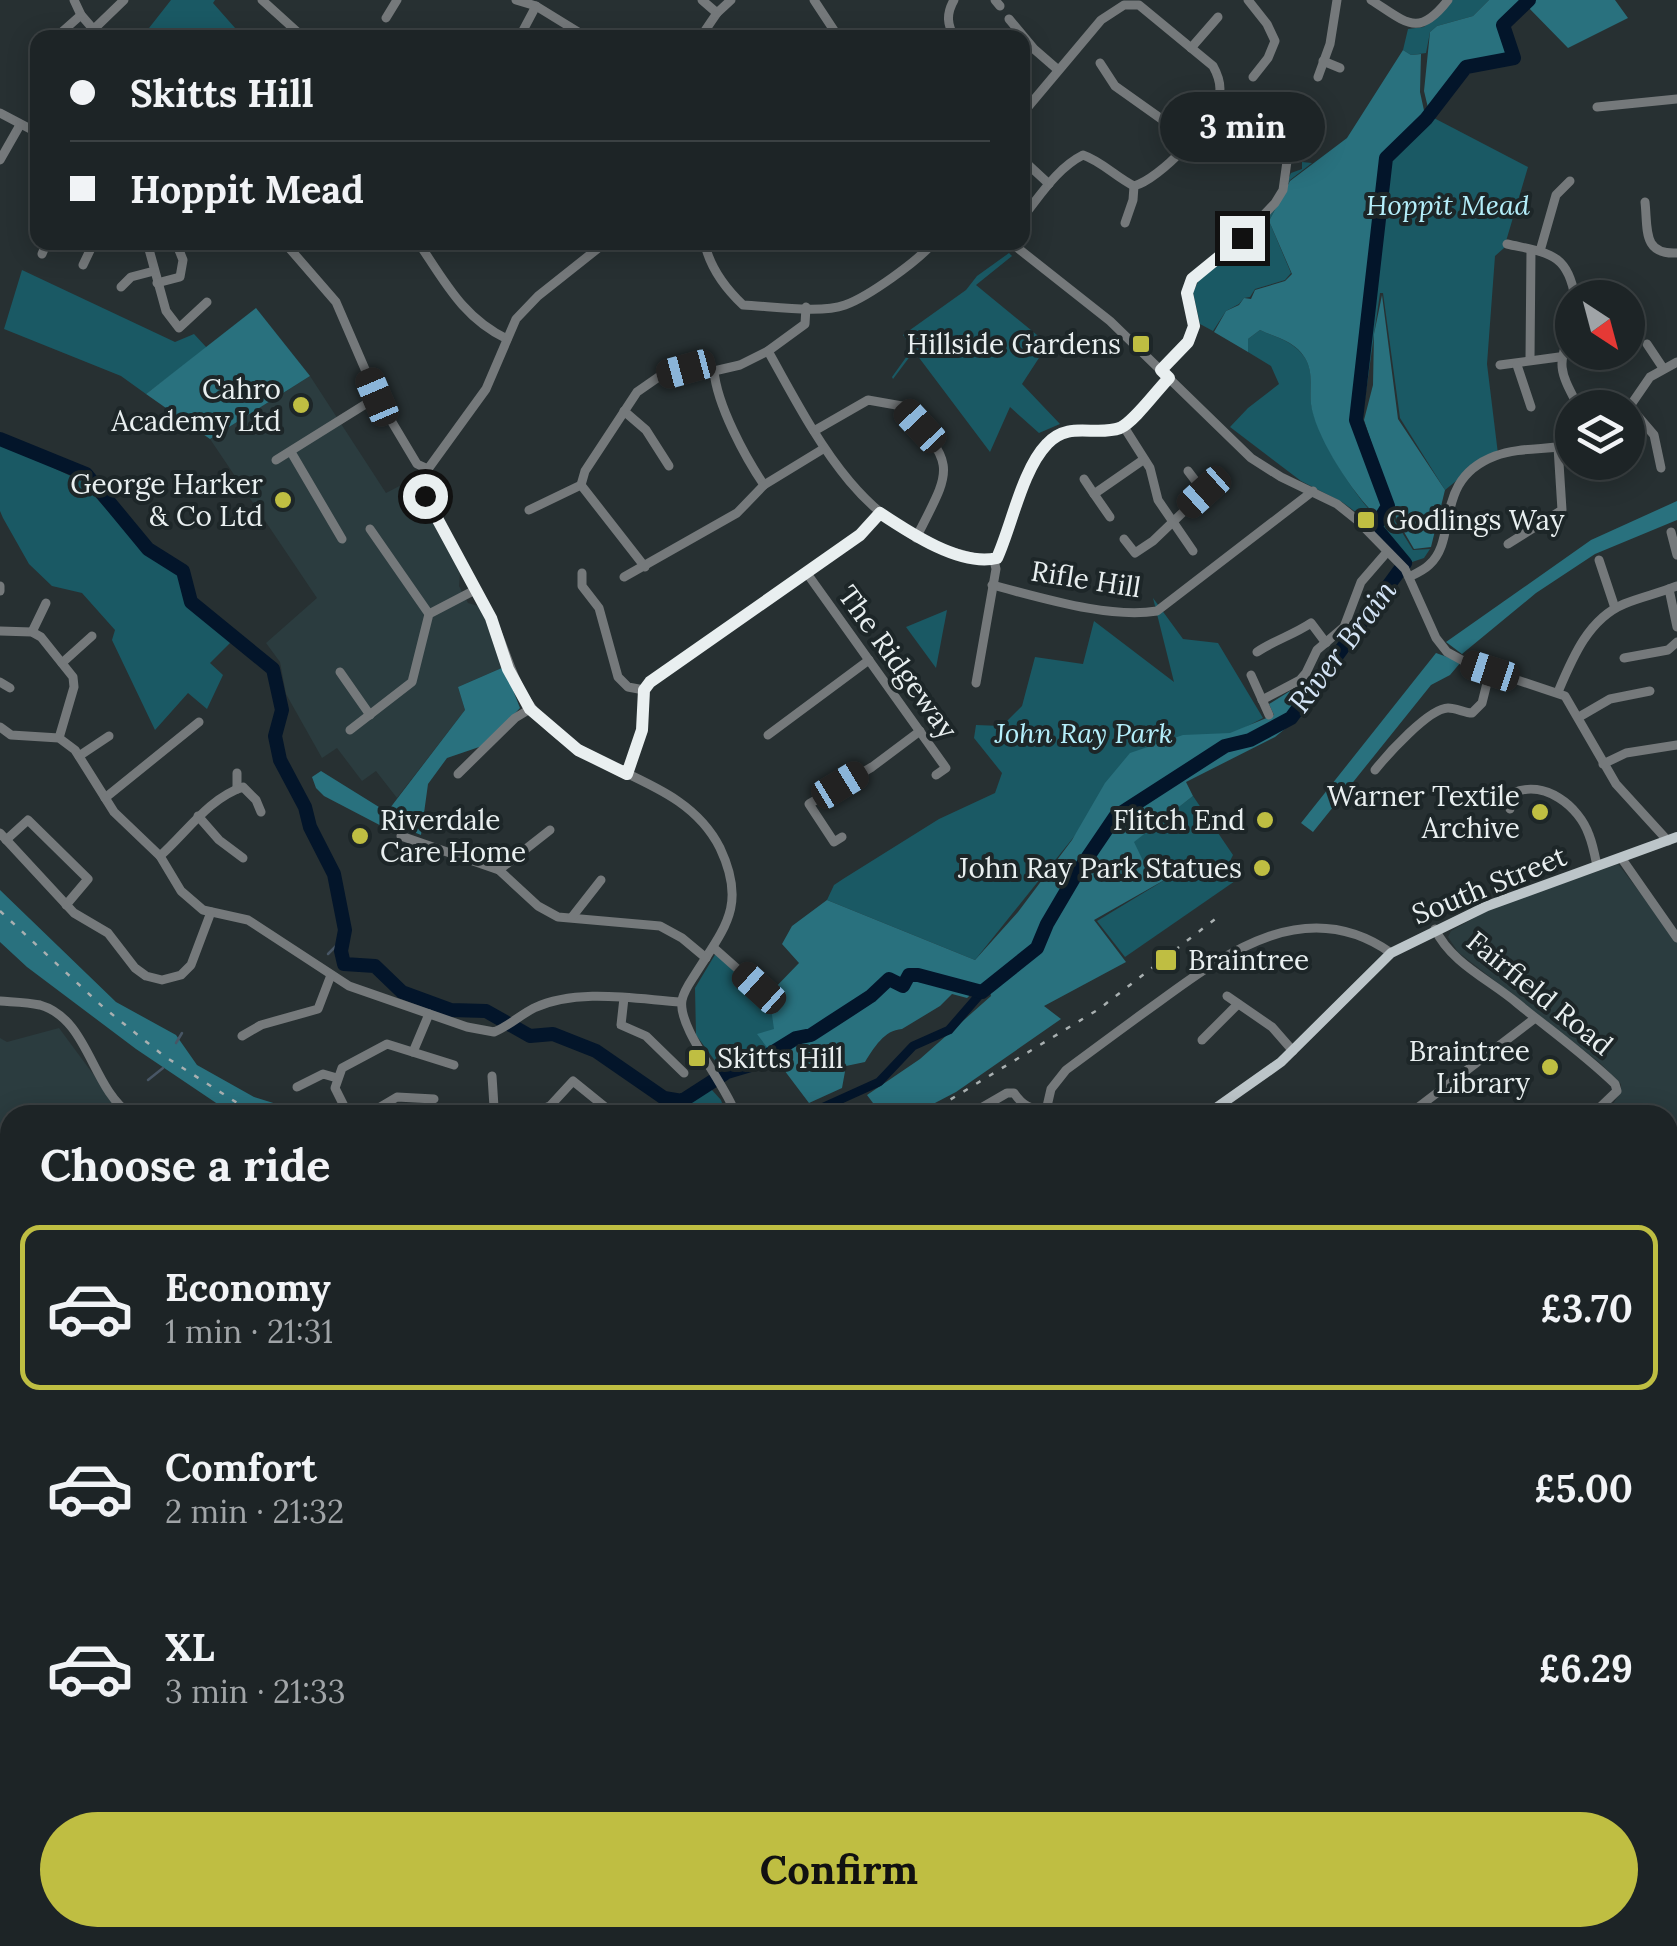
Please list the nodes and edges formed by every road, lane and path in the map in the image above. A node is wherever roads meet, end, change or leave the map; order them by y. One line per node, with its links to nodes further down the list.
1 (74, 0): 17 (street)
2 (124, 0): 23 (street)
3 (262, 0): 24 (street)
4 (398, 0): 19 (street)
5 (516, 0): 15 (street)
6 (702, 0): 16 (street)
7 (731, 0): 16 (street)
8 (814, 0): 28 (street)
9 (954, 0): 29 (street)
10 (1248, 0): 37 (street)
11 (1337, 0): 33 (street)
12 (1371, 0): 13 (street)
13 (1448, 0)
14 (1140, 2): 32 (street); 36 (street)
15 (536, 6): 25 (street); 26 (street)
16 (717, 13): 27 (street)
17 (81, 15): 21 (street); 22 (street)
18 (1218, 17): 32 (street)
19 (386, 18)
20 (1009, 18): 30 (street)
21 (64, 30)
22 (94, 30)
23 (99, 30)
24 (297, 30)
25 (523, 30)
26 (575, 30)
27 (705, 30)
28 (833, 30)
29 (950, 30)
30 (1019, 30)
31 (1030, 44): 36 (street)
32 (1191, 48): 45 (street)
33 (1323, 61): 35 (street); 38 (street)
34 (1100, 63): 45 (street)
35 (1340, 68)
36 (1057, 69): 40 (street)
37 (1253, 76)
38 (1318, 77)
39 (1677, 99): 41 (street)
40 (1030, 104)
41 (1597, 107)
42 (0, 114): 43 (street)
43 (20, 124): 44 (street); 46 (street)
44 (30, 130)
45 (1191, 140): 51 (street)
46 (0, 160)
47 (1289, 161): 86 (street)
48 (1030, 166): 50 (street)
49 (1570, 181): 66 (street)
50 (1049, 184): 51 (street); 53 (street)
51 (1134, 186): 54 (street)
52 (1645, 202): 67 (street)
53 (1030, 208)
54 (1125, 223)
55 (1507, 244): 66 (street)
56 (44, 250): 68 (street)
57 (90, 250): 69 (street)
58 (148, 250): 70 (street)
59 (179, 250): 72 (street)
60 (291, 250): 88 (street)
61 (423, 250): 76 (street)
62 (596, 250): 76 (street)
63 (709, 250): 75 (street)
64 (927, 250): 75 (street)
65 (1020, 250): 86 (street)
66 (1536, 250): 71 (street); 80 (street)
67 (1677, 253)
68 (42, 254)
69 (83, 265)
70 (154, 271): 72 (street); 73 (street)
71 (1571, 280)
72 (157, 283): 74 (street)
73 (121, 286)
74 (207, 302)
75 (806, 307): 78 (street)
76 (507, 338): 100 (street)
77 (1647, 344): 84 (street)
78 (768, 351): 85 (street); 93 (street)
79 (1555, 357): 80 (street)
80 (1530, 359): 83 (street)
81 (1677, 362): 84 (street)
82 (1500, 365): 83 (street)
83 (1517, 365): 89 (street)
84 (1663, 368): 87 (street)
85 (714, 372): 90 (street); 106 (street)
86 (1165, 374): 92 (street); 107 (street)
87 (1641, 390)
88 (377, 397): 96 (street); 100 (street)
89 (1531, 406)
90 (624, 411): 99 (street); 105 (street)
91 (1645, 426): 101 (street)
92 (1124, 427): 98 (street); 122 (street)
93 (814, 430): 95 (street); 114 (street)
94 (1555, 447): 125 (street)
95 (823, 449): 106 (street); 110 (street)
96 (291, 452): 97 (street); 117 (street)
97 (276, 460)
98 (1143, 460): 108 (street); 112 (street)
99 (669, 466)
100 (428, 468): 131 (street)
101 (1661, 468)
102 (1188, 472): 112 (street)
103 (1084, 479): 108 (street)
104 (1560, 480): 118 (street)
105 (581, 485): 109 (street); 124 (street)
106 (764, 486): 124 (street)
107 (1313, 492): 120 (street); 129 (street, Rifle Hill)
108 (1094, 494): 111 (street)
109 (530, 510)
110 (880, 513): 114 (street); 126 (street)
111 (1110, 517)
112 (1172, 521): 115 (street); 119 (street)
113 (370, 529): 134 (street)
114 (916, 538): 122 (street)
115 (1124, 538)
116 (1674, 539): 121 (street)
117 (342, 540)
118 (1508, 544)
119 (1194, 551)
120 (1387, 552): 125 (street); 140 (street)
121 (1677, 555)
122 (994, 560): 129 (street)
123 (1599, 560): 133 (street)
124 (645, 567): 128 (street)
125 (1404, 570): 145 (street)
126 (806, 572): 143 (street, The Ridgeway); 151 (street)
127 (582, 573): 151 (street)
128 (624, 577)
129 (992, 586): 149 (street)
130 (1673, 587): 133 (street); 135 (street)
131 (475, 590): 134 (street); 155 (street)
132 (46, 603): 137 (street)
133 (1616, 608): 153 (street)
134 (429, 614): 156 (street)
135 (1677, 627)
136 (0, 631): 137 (street)
137 (32, 632): 144 (street)
138 (92, 636): 144 (street)
139 (1677, 642): 142 (street)
140 (1326, 643): 141 (street); 154 (street)
141 (1257, 652)
142 (1624, 658)
143 (869, 660): 162 (street, The Ridgeway); 164 (street)
144 (62, 663): 165 (street)
145 (1490, 671): 153 (street); 170 (street)
146 (340, 672): 156 (street)
147 (1251, 675): 154 (street)
148 (0, 682): 150 (street)
149 (976, 683)
150 (10, 688)
151 (644, 690): 172 (street)
152 (1650, 691): 158 (street)
153 (1558, 692): 158 (street)
154 (1262, 700): 157 (street)
155 (530, 709): 172 (street); 174 (street)
156 (370, 714): 161 (street)
157 (1269, 716)
158 (1579, 717): 169 (street)
159 (199, 722): 176 (street)
160 (4, 730): 165 (street); 167 (street)
161 (350, 730)
162 (920, 731): 173 (street, The Ridgeway); 182 (street)
163 (110, 736): 168 (street)
164 (768, 736)
165 (58, 738): 168 (street)
166 (1677, 745): 169 (street)
167 (0, 746)
168 (79, 756): 176 (street)
169 (1603, 764): 184 (street)
170 (1375, 770)
171 (237, 773): 175 (street)
172 (627, 774): 198 (street)
173 (936, 775)
174 (474, 778)
175 (237, 788): 178 (street); 179 (street)
176 (106, 798): 187 (street)
177 (1510, 809): 190 (street)
178 (261, 812)
179 (198, 816): 187 (street); 188 (street)
180 (550, 830): 191 (street)
181 (401, 836): 186 (street)
182 (842, 836)
183 (3, 837): 193 (street); 193 (street)
184 (1673, 840): 189 (main road, South Street)
185 (463, 841): 186 (street)
186 (458, 854): 191 (street)
187 (160, 856): 194 (street)
188 (243, 858)
189 (1622, 859): 190 (main road, South Street); 197 (street)
190 (1597, 866): 196 (main road, South Street)
191 (498, 870): 195 (street)
192 (601, 880): 195 (street)
193 (66, 905): 194 (street)
194 (211, 912): 201 (street)
195 (572, 917): 200 (street)
196 (1435, 929): 199 (main road, South Street); 209 (street, Fairfield Road)
197 (1677, 938)
198 (714, 948): 200 (street); 202 (street)
199 (1391, 953): 213 (main road, South Street); 229 (street)
200 (706, 958): 206 (street)
201 (331, 975): 208 (street); 210 (street)
202 (759, 988)
203 (1227, 996): 207 (street)
204 (624, 998): 206 (street); 208 (street); 215 (street)
205 (0, 1001): 220 (street)
206 (681, 1002): 226 (street)
207 (1238, 1004): 211 (street); 213 (street)
208 (429, 1014): 212 (street)
209 (1534, 1019): 231 (street); 232 (street, Fairfield Road)
210 (242, 1036)
211 (1202, 1040)
212 (412, 1052): 214 (street); 217 (street)
213 (1293, 1052): 230 (main road, South Street)
214 (454, 1065)
215 (684, 1073)
216 (492, 1076): 223 (street)
217 (336, 1078): 218 (street); 221 (street)
218 (296, 1087)
219 (434, 1099): 222 (street)
220 (121, 1105)
221 (344, 1105)
222 (385, 1105)
223 (494, 1105)
224 (551, 1105): 225 (street)
225 (603, 1105)
226 (731, 1105)
227 (986, 1105): 228 (street)
228 (1024, 1105)
229 (1047, 1105)
230 (1220, 1105)
231 (1421, 1105)
232 (1602, 1105)

